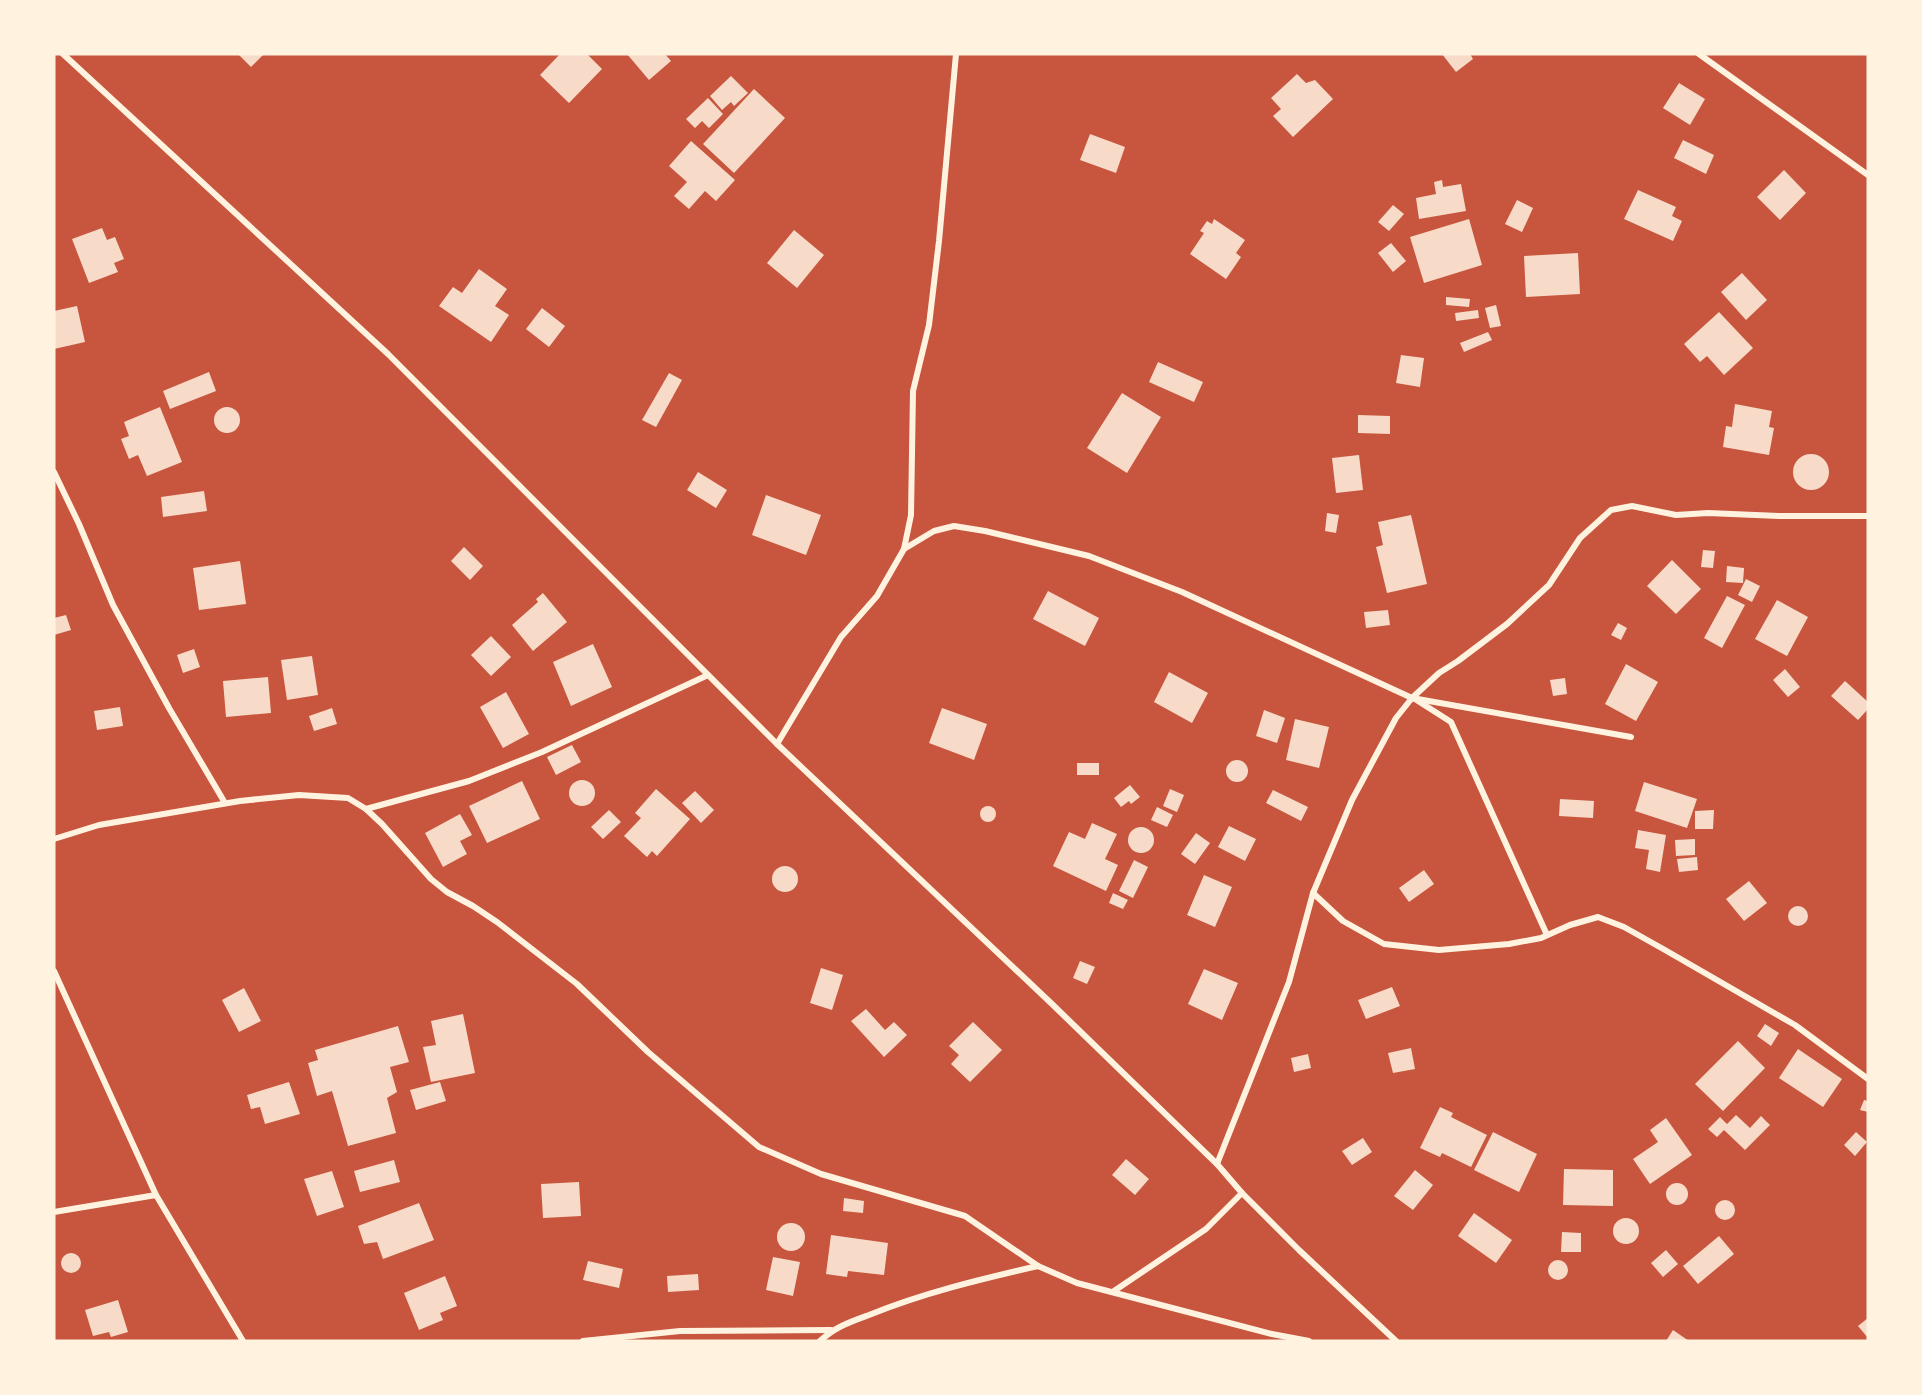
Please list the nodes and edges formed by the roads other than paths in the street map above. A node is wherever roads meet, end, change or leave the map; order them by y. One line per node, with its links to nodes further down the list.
1 (63, 54): 8 (street)
2 (956, 54): 7 (street)
3 (1699, 54): 4 (street)
4 (1868, 175)
5 (54, 472): 12 (street)
6 (1868, 516): 9 (street)
7 (904, 549): 9 (street); 11 (street)
8 (708, 675): 11 (street); 13 (street)
9 (1412, 698): 10 (street); 15 (street); 16 (street)
10 (1631, 737)
11 (777, 744): 19 (street)
12 (225, 803): 13 (street); 14 (street)
13 (366, 808): 23 (street)
14 (54, 839)
15 (1314, 893): 16 (street); 19 (street)
16 (1547, 935): 18 (street)
17 (54, 971): 21 (street)
18 (1868, 1079)
19 (1217, 1164): 20 (street)
20 (1242, 1193): 24 (street); 30 (street)
21 (156, 1195): 22 (street); 26 (street)
22 (54, 1212)
23 (1038, 1266): 24 (street); 25 (street)
24 (1114, 1291): 29 (street)
25 (831, 1330): 27 (street); 28 (street)
26 (243, 1341)
27 (583, 1341)
28 (820, 1341)
29 (1309, 1341)
30 (1396, 1341)

